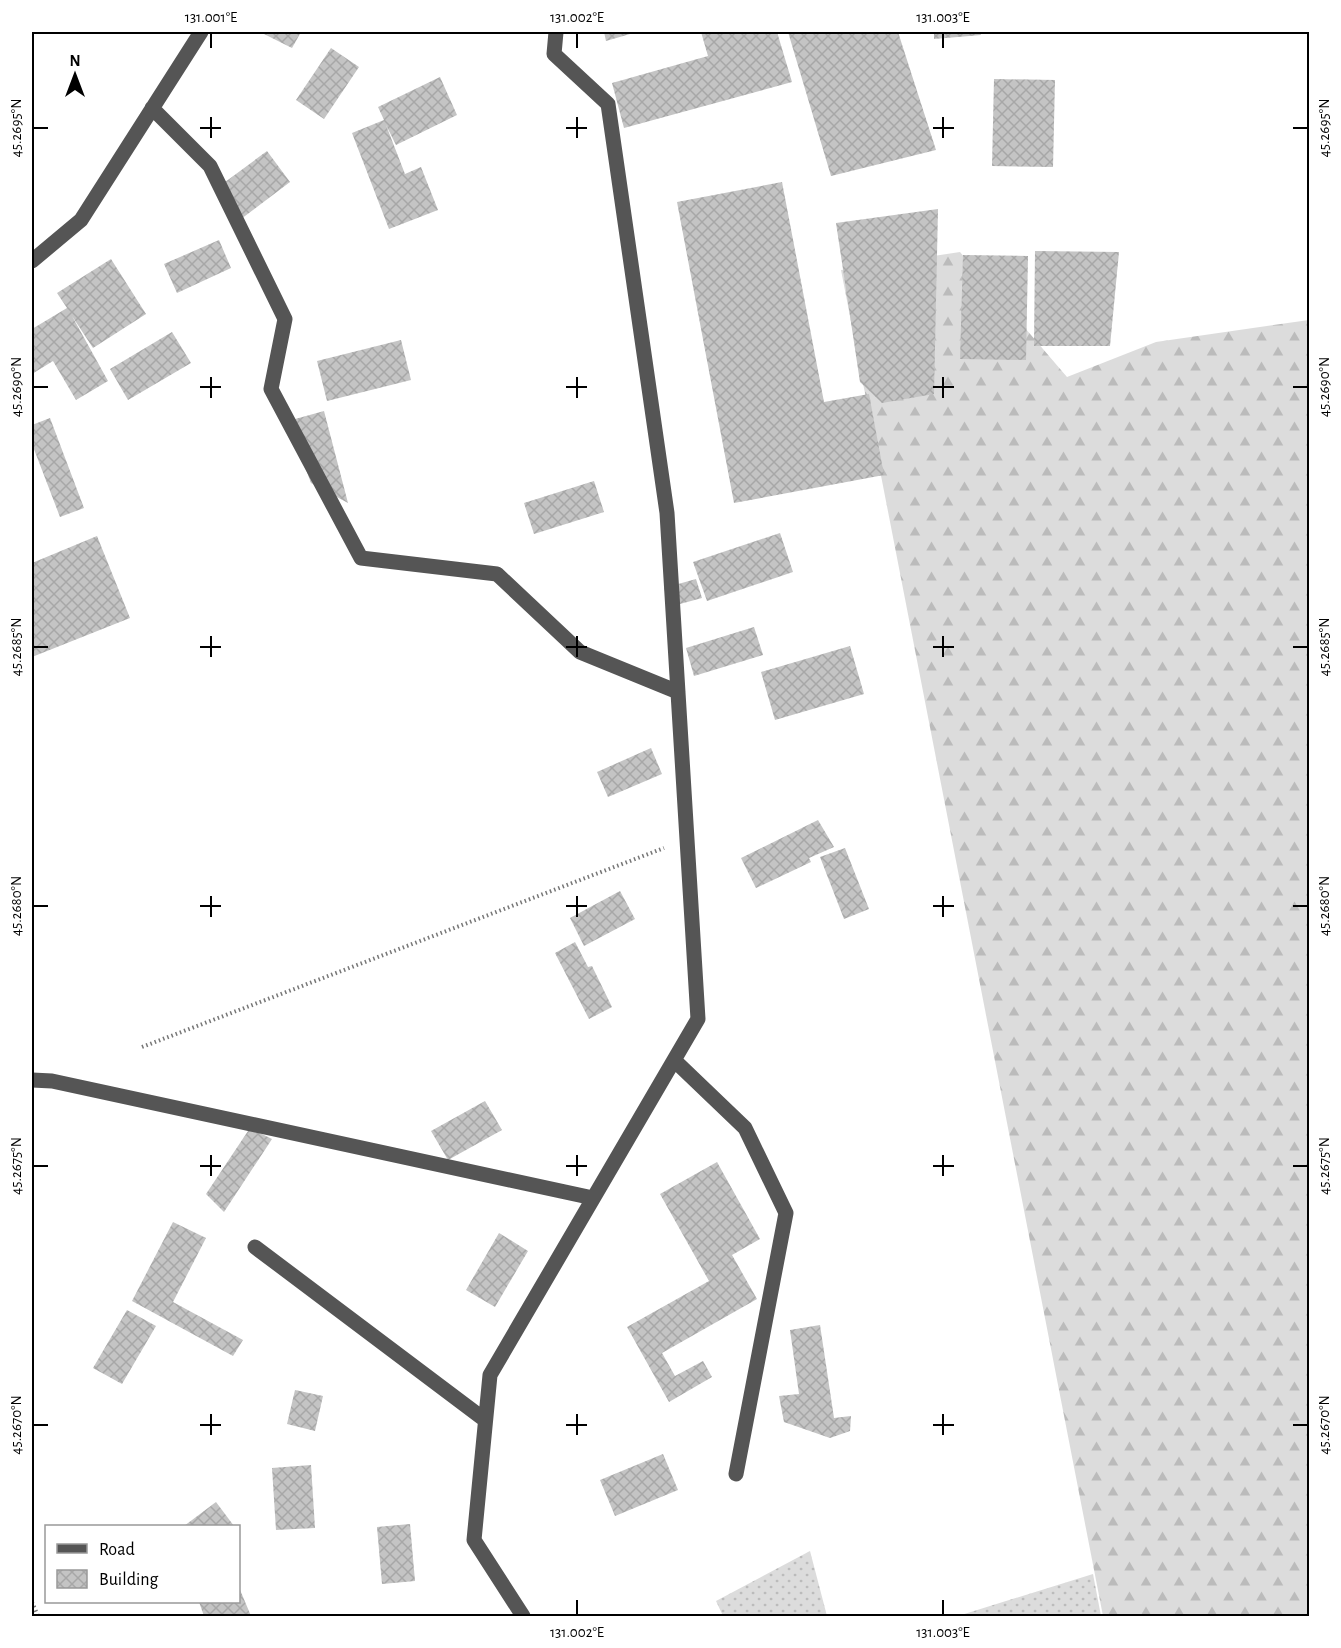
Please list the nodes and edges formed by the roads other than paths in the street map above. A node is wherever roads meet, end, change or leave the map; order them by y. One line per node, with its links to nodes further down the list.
1 (201, 32): 3 (street)
2 (556, 32): 5 (street)
3 (152, 108): 4 (street); 5 (street)
4 (32, 261)
5 (678, 692): 6 (street)
6 (674, 1060): 8 (street); 11 (street)
7 (32, 1080): 8 (street)
8 (593, 1198): 10 (street)
9 (255, 1247): 10 (street)
10 (485, 1420): 12 (street)
11 (736, 1474)
12 (523, 1617)

